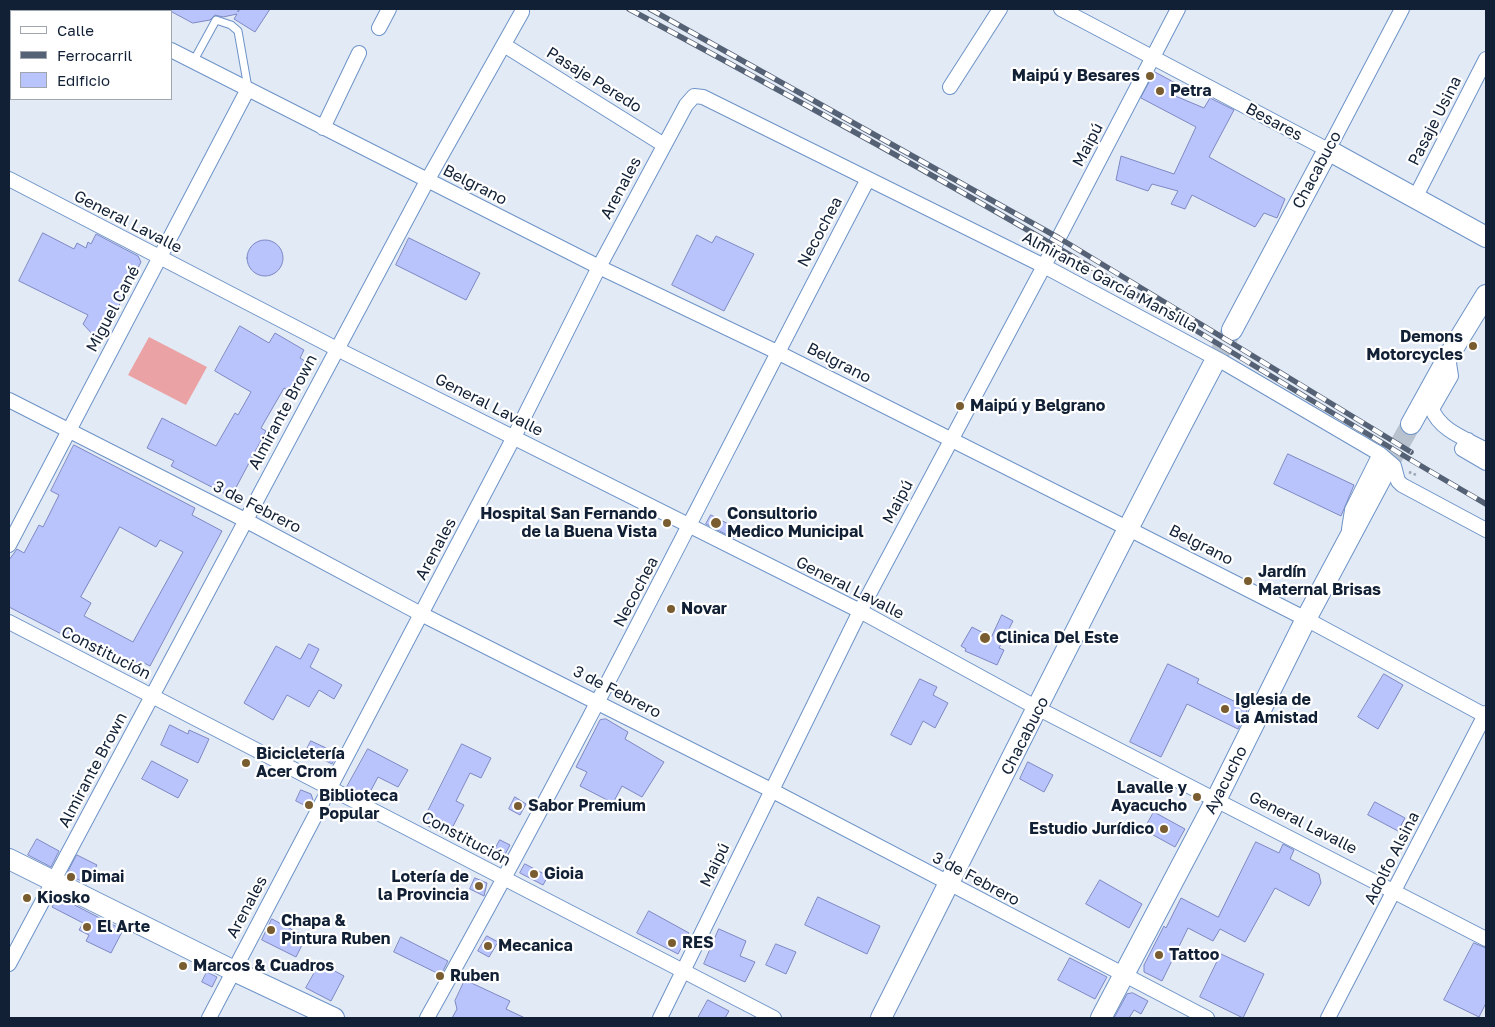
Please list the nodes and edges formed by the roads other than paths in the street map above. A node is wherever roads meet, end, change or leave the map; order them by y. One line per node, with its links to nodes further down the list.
1 (389, 9): 7 (street)
2 (1000, 9): 14 (street)
3 (1061, 9): 11 (street, Besares)
4 (1178, 9): 11 (street, Maipú)
5 (1402, 9): 19 (street, Chacabuco)
6 (522, 10): 8 (street, Almirante Brown)
7 (379, 28)
8 (504, 45): 18 (street, Pasaje Peredo); 22 (street, Almirante Brown)
9 (172, 51): 13 (street, Belgrano)
10 (360, 53): 17 (street)
11 (1153, 59): 19 (street, Besares); 26 (street, Maipú)
12 (1486, 59): 23 (street, Pasaje Usina)
13 (193, 62): 15 (street, Belgrano); 15 (lane)
14 (950, 87)
15 (248, 90): 17 (street, Belgrano); 25 (street, Miguel Cané)
16 (694, 96): 18 (street, Arenales); 21 (street, Almirante García Mansilla)
17 (323, 128): 22 (street, Belgrano)
18 (664, 146): 27 (street, Arenales)
19 (1328, 150): 23 (street, Besares); 29 (street, Chacabuco)
20 (9, 179): 25 (street, General Lavalle)
21 (868, 179): 26 (street, Almirante García Mansilla); 31 (street, Necochea)
22 (427, 181): 27 (street, Belgrano); 30 (street, Almirante Brown)
23 (1415, 198): 24 (street, Besares)
24 (1486, 237)
25 (160, 258): 30 (street, General Lavalle); 36 (street, Miguel Cané)
26 (1044, 266): 33 (street, Almirante García Mansilla); 38 (street, Maipú)
27 (599, 267): 31 (street, Belgrano); 37 (street, Arenales)
28 (1486, 295): 32 (street)
29 (1232, 330)
30 (337, 349): 37 (street, General Lavalle); 43 (street, Almirante Brown)
31 (777, 352): 38 (street, Belgrano); 44 (street, Necochea)
32 (1448, 357): 35 (street); 39 (street)
33 (1218, 363): 42 (street, Almirante García Mansilla); 45 (street, Chacabuco)
34 (9, 400): 36 (street, 3 de Febrero)
35 (1411, 424)
36 (69, 431): 43 (street, 3 de Febrero); 47 (street, Miguel Cané)
37 (514, 437): 44 (street, General Lavalle); 49 (street, Arenales)
38 (950, 440): 45 (street, Belgrano); 48 (street, Maipú)
39 (1468, 440): 40 (street); 41 (street)
40 (1486, 450)
41 (1486, 463)
42 (1387, 465): 46 (street, Almirante García Mansilla); 50 (street, Ayacucho)
43 (245, 520): 49 (street, 3 de Febrero); 52 (street, Almirante Brown)
44 (690, 528): 48 (street, General Lavalle); 53 (street, Necochea)
45 (1127, 528): 50 (street, Belgrano); 54 (street, Chacabuco)
46 (1486, 530)
47 (9, 545)
48 (860, 611): 54 (street, General Lavalle); 57 (street, Maipú)
49 (422, 614): 53 (street, 3 de Febrero); 56 (street, Arenales)
50 (1306, 618): 55 (street, Belgrano); 58 (street, Ayacucho)
51 (9, 622): 52 (street, Constitución)
52 (152, 696): 56 (street, Constitución); 61 (street, Almirante Brown)
53 (598, 702): 57 (street, 3 de Febrero); 60 (street, Necochea)
54 (1038, 709): 58 (street, General Lavalle); 62 (street, Chacabuco)
55 (1486, 715): 63 (street, Adolfo Alsina)
56 (330, 788): 60 (street, Constitución); 66 (street, Arenales)
57 (771, 790): 62 (street, 3 de Febrero); 67 (street, Maipú)
58 (1217, 798): 63 (street, General Lavalle); 68 (street, Ayacucho)
59 (9, 859): 61 (street)
60 (505, 879): 67 (street, Constitución); 71 (street, Necochea)
61 (54, 883): 65 (street, Almirante Brown); 66 (street)
62 (948, 885): 68 (street, 3 de Febrero); 74 (street, Chacabuco)
63 (1395, 891): 64 (street, General Lavalle); 77 (street, Adolfo Alsina)
64 (1486, 939)
65 (9, 964)
66 (234, 971): 69 (street, Arenales); 70 (street)
67 (683, 972): 72 (street, Maipú); 73 (street, Constitución)
68 (1123, 976): 75 (street, Ayacucho); 76 (street, 3 de Febrero)
69 (209, 1018)
70 (334, 1018)
71 (427, 1018)
72 (660, 1018)
73 (774, 1018)
74 (881, 1018)
75 (1101, 1018)
76 (1207, 1018)
77 (1328, 1018)

